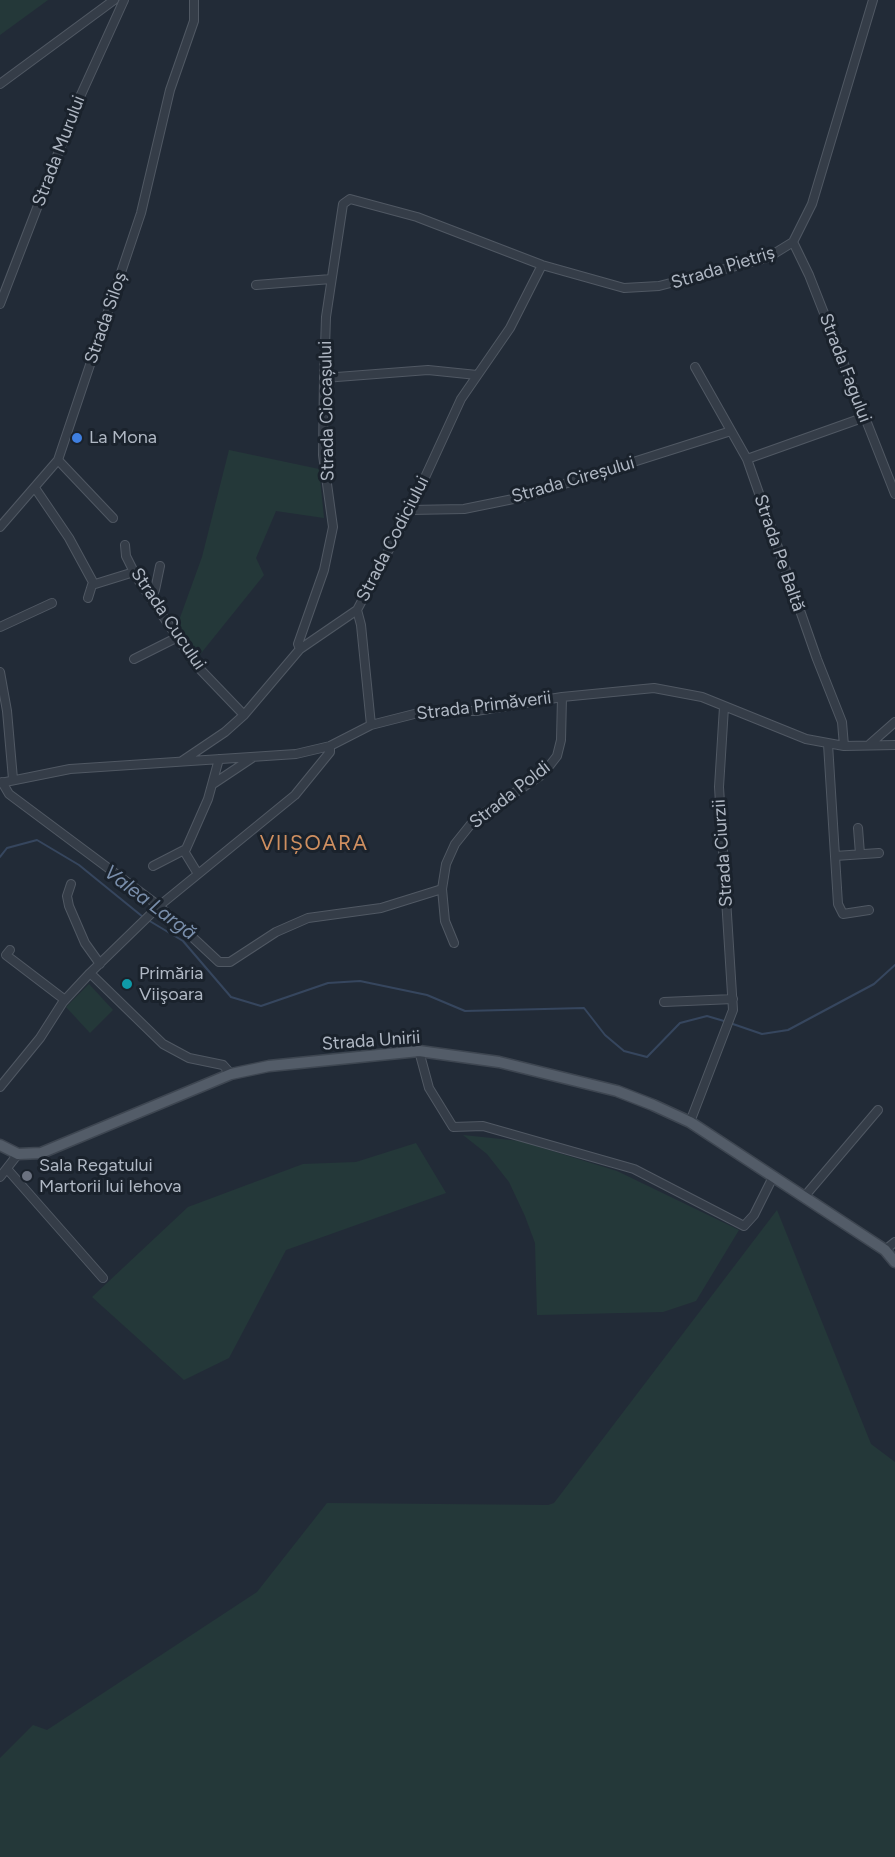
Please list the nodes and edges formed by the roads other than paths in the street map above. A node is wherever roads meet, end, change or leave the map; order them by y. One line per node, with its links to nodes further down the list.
1 (114, 0): 5 (street)
2 (124, 0): 11 (street, Strada Murului)
3 (194, 0): 18 (street, Strada Siloș)
4 (873, 0): 7 (street, Strada Pietriș)
5 (0, 84)
6 (343, 204): 8 (street, Strada Pietriș); 9 (street, Strada Ciocașului)
7 (793, 242): 8 (street, Strada Pietriș); 15 (street, Strada Fagului)
8 (542, 264): 13 (street, Strada Codiciului)
9 (331, 279): 10 (street); 14 (street, Strada Ciocașului)
10 (256, 285)
11 (0, 304)
12 (695, 367): 16 (street, Strada Pe Baltă)
13 (477, 375): 14 (street); 21 (street, Strada Codiciului)
14 (324, 378): 34 (street, Strada Ciocașului)
15 (865, 417): 17 (street); 20 (street, Strada Fagului)
16 (731, 430): 17 (street, Strada Pe Baltă); 21 (street, Strada Cireșului)
17 (747, 459): 46 (street, Strada Pe Baltă)
18 (58, 460): 19 (street, Strada Siloș); 22 (street)
19 (35, 488): 23 (street, Strada Siloș); 27 (street)
20 (895, 494)
21 (410, 510): 31 (street, Strada Codiciului)
22 (113, 518)
23 (0, 527)
24 (125, 545): 26 (street, Strada Cucului)
25 (160, 566): 28 (street)
26 (134, 572): 27 (street); 28 (street, Strada Cucului)
27 (94, 584): 29 (street)
28 (151, 597): 33 (street, Strada Cucului)
29 (88, 598)
30 (52, 603): 32 (street)
31 (357, 610): 34 (street, Strada Codiciului); 41 (street)
32 (0, 627)
33 (178, 637): 35 (street); 39 (street, Strada Cucului)
34 (300, 649): 39 (street, Strada Codiciului)
35 (134, 659)
36 (0, 672): 50 (street)
37 (562, 697): 38 (street, Strada Primăverii); 41 (street, Strada Primăverii); 61 (street, Strada Poldi)
38 (724, 707): 42 (street, Strada Primăverii); 68 (street, Strada Ciurzii)
39 (244, 715): 49 (street, Strada Codiciului)
40 (895, 722): 43 (street)
41 (371, 725): 45 (street, Strada Primăverii)
42 (828, 744): 46 (street, Strada Primăverii); 57 (street)
43 (870, 744): 44 (street, Strada Primăverii); 46 (street, Strada Primăverii)
44 (895, 745)
45 (330, 746): 47 (street, Strada Primăverii); 59 (street)
46 (844, 746)
47 (255, 757): 48 (street, Strada Primăverii); 52 (street)
48 (219, 759): 49 (street, Strada Primăverii); 52 (street)
49 (182, 761): 50 (street, Strada Primăverii)
50 (13, 779): 51 (street, Strada Primăverii)
51 (1, 782): 62 (street)
52 (213, 784): 54 (street)
53 (858, 828): 56 (street)
54 (184, 852): 58 (street); 59 (street)
55 (879, 853): 56 (street)
56 (860, 854): 57 (street)
57 (835, 856): 63 (street)
58 (153, 866)
59 (198, 873): 62 (street)
60 (71, 884): 66 (street)
61 (442, 889): 62 (street); 64 (street, Strada Poldi)
62 (156, 909): 66 (street)
63 (869, 910)
64 (454, 943)
65 (10, 950): 69 (street)
66 (100, 964): 67 (street)
67 (90, 973): 69 (street); 72 (street)
68 (733, 999): 70 (street); 75 (street, Strada Ciurzii)
69 (65, 1000): 73 (street)
70 (664, 1002)
71 (419, 1051): 72 (main road, Strada Unirii); 75 (main road, Strada Unirii); 80 (street)
72 (231, 1074): 77 (main road, Strada Unirii)
73 (0, 1087)
74 (878, 1110): 81 (street)
75 (690, 1122): 80 (main road, Strada Unirii)
76 (0, 1145): 77 (main road)
77 (18, 1154): 78 (street)
78 (8, 1170): 79 (street); 85 (street)
79 (0, 1177)
80 (773, 1177): 81 (main road, Strada Unirii)
81 (804, 1197): 83 (main road, Strada Unirii)
82 (895, 1242): 83 (street)
83 (885, 1250): 84 (main road, Strada Unirii)
84 (895, 1262)
85 (103, 1278)

